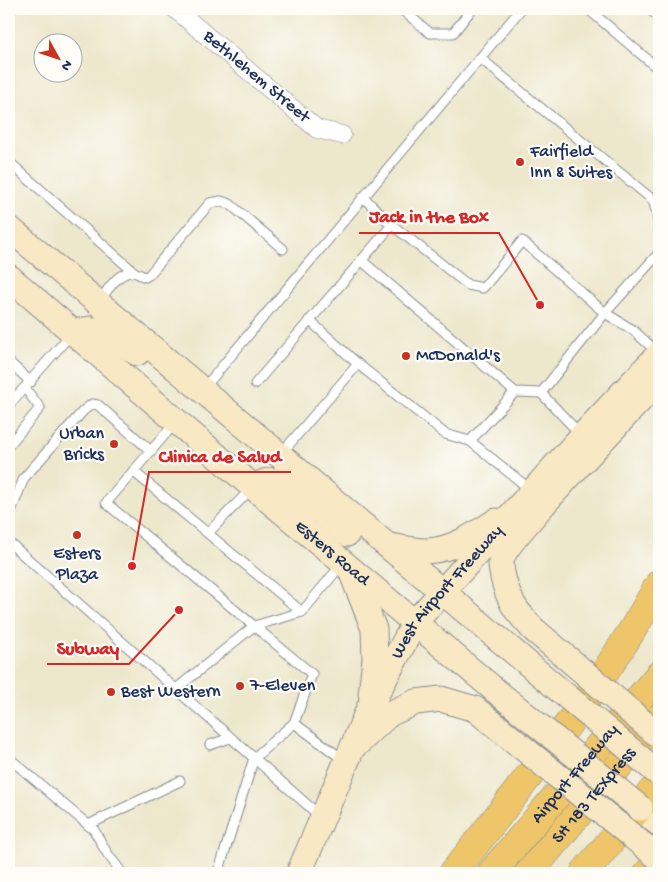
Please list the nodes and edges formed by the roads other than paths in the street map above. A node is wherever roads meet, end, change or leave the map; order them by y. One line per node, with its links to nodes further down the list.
1 (175, 9): 10 (street, Bethlehem Street)
2 (401, 9): 3 (lane)
3 (472, 9)
4 (521, 9): 8 (lane)
5 (588, 9): 9 (lane)
6 (649, 9): 7 (lane)
7 (659, 17)
8 (480, 58): 12 (lane); 15 (lane)
9 (655, 66)
10 (342, 135)
11 (9, 162): 19 (lane)
12 (363, 197): 13 (lane); 32 (lane)
13 (392, 224): 18 (lane); 22 (lane)
14 (9, 228): 21 (main road)
15 (659, 230)
16 (283, 249): 19 (lane)
17 (659, 254): 22 (lane)
18 (361, 260): 23 (lane); 33 (lane)
19 (134, 272): 21 (lane)
20 (9, 277): 24 (main road, Esters Road)
21 (98, 303): 24 (main road); 28 (main road)
22 (605, 313): 25 (lane); 34 (lane)
23 (309, 320): 27 (lane); 30 (lane)
24 (74, 332): 28 (main road); 31 (lane); 36 (main road, Esters Road)
25 (659, 354): 37 (main road, West Airport Freeway)
26 (9, 362): 31 (lane)
27 (358, 364): 38 (lane); 41 (lane)
28 (180, 372): 32 (main road)
29 (659, 380): 60 (main road, bridge)
30 (255, 384)
31 (28, 385): 35 (lane); 39 (lane)
32 (202, 390): 41 (main road)
33 (514, 392): 34 (lane); 38 (lane)
34 (541, 393): 37 (lane)
35 (9, 405)
36 (177, 421): 40 (lane); 43 (main road, Esters Road)
37 (582, 436): 44 (main road, West Airport Freeway)
38 (470, 441): 44 (lane)
39 (9, 445)
40 (151, 451): 42 (lane); 45 (lane)
41 (280, 455): 43 (main road); 47 (main road)
42 (133, 471): 46 (lane); 54 (lane)
43 (253, 487): 46 (lane); 47 (main road); 49 (main road, Esters Road)
44 (525, 499): 47 (main road); 51 (main road, West Airport Freeway)
45 (9, 516)
46 (208, 533): 52 (lane)
47 (381, 541): 51 (main road)
48 (9, 545): 56 (lane)
49 (346, 564): 52 (lane); 53 (main road, Esters Road); 57 (main road)
50 (659, 584): 78 (highway)
51 (442, 592): 53 (main road, West Airport Freeway); 67 (main road, bridge)
52 (302, 612): 54 (lane)
53 (415, 622): 57 (main road, West Airport Freeway); 71 (main road, Esters Road, bridge)
54 (254, 626): 56 (lane); 59 (lane)
55 (659, 675): 79 (highway, Airport Freeway)
56 (176, 689): 61 (lane)
57 (370, 706): 64 (main road, West Airport Freeway)
58 (659, 718): 80 (highway, SH 183 TEXpress)
59 (294, 723): 64 (lane); 66 (lane)
60 (659, 736)
61 (230, 738): 63 (lane); 66 (lane)
62 (659, 741): 81 (highway, SH 183 TEXpress)
63 (210, 745)
64 (347, 756): 70 (main road, West Airport Freeway); 73 (main road, bridge)
65 (9, 758): 72 (lane)
66 (254, 758): 70 (lane); 76 (lane)
67 (659, 774)
68 (180, 781): 72 (lane)
69 (659, 784): 82 (highway)
70 (322, 818): 77 (main road, West Airport Freeway)
71 (659, 824)
72 (88, 825): 75 (lane)
73 (659, 858)
74 (659, 862): 83 (highway)
75 (122, 873)
76 (218, 873)
77 (299, 873)
78 (453, 873)
79 (491, 873)
80 (529, 873)
81 (549, 873)
82 (584, 873)
83 (648, 873)

